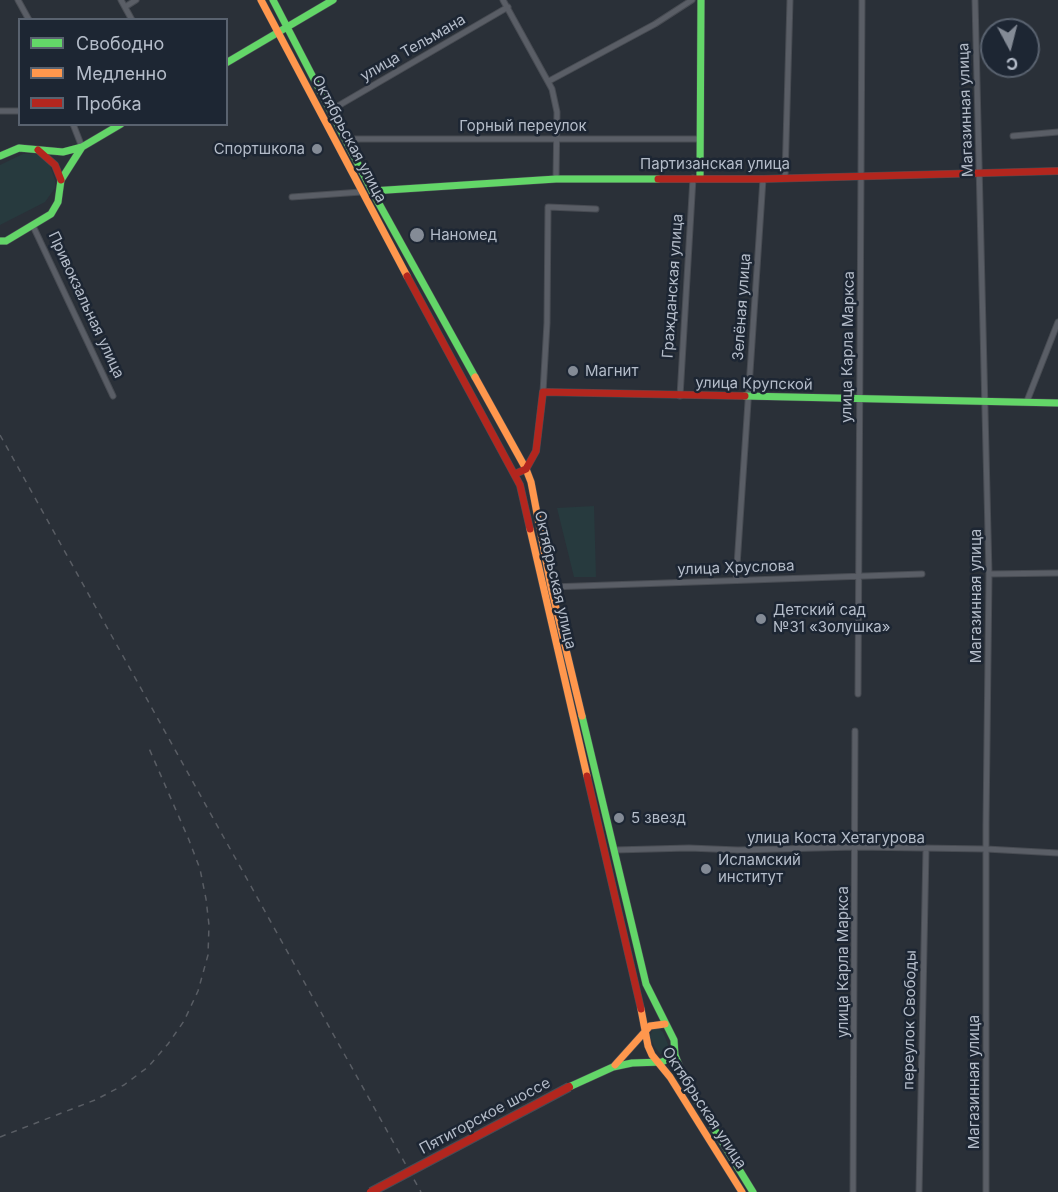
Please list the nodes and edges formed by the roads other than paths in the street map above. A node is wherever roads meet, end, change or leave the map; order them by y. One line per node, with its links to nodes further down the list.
1 (18, 0): 15 (street)
2 (121, 0): 13 (street)
3 (136, 0): 13 (street)
4 (261, 0): 18 (main road, Октябрьская улица)
5 (273, 0): 17 (main road, Октябрьская улица)
6 (333, 0): 17 (main road)
7 (503, 0): 14 (street)
8 (692, 0): 20 (street)
9 (701, 0): 29 (main road, Гражданская улица)
10 (790, 0): 38 (street)
11 (862, 0): 36 (street, улица Карла Маркса)
12 (975, 0): 35 (street, Магазинная улица)
13 (125, 7): 16 (street)
14 (508, 7): 20 (street); 21 (street, улица Тельмана)
15 (28, 18)
16 (131, 18)
17 (287, 27): 18 (main road); 21 (main road, Октябрьская улица)
18 (278, 32): 19 (main road); 43 (main road, Октябрьская улица)
19 (228, 62)
20 (549, 81): 28 (street)
21 (331, 110): 30 (main road, Октябрьская улица)
22 (0, 111): 23 (street)
23 (18, 111)
24 (74, 126): 31 (street)
25 (118, 126): 31 (main road)
26 (1058, 132): 27 (street)
27 (1013, 136)
28 (557, 138): 29 (street, Горный переулок); 30 (street, Горный переулок); 39 (street)
29 (700, 139): 37 (main road, Гражданская улица)
30 (346, 140): 42 (main road, Октябрьская улица)
31 (82, 147): 32 (main road); 41 (main road)
32 (38, 149): 33 (main road); 41 (main road)
33 (2, 152)
34 (1058, 171): 35 (main road, Партизанская улица)
35 (980, 174): 36 (main road, Партизанская улица); 54 (street, Магазинная улица)
36 (862, 175): 38 (main road, Партизанская улица); 53 (street, улица Карла Маркса)
37 (696, 178): 39 (main road, Партизанская улица); 40 (main road, Партизанская улица); 51 (street, Гражданская улица)
38 (785, 178): 40 (main road, Партизанская улица)
39 (556, 179): 42 (main road, Партизанская улица)
40 (763, 179): 52 (street, Зелёная улица)
41 (61, 180): 46 (main road)
42 (372, 191): 57 (main road, Октябрьская улица)
43 (362, 192): 44 (street); 58 (main road, Октябрьская улица)
44 (292, 197)
45 (596, 209): 49 (street)
46 (33, 226): 47 (main road); 50 (street, Привокзальная улица)
47 (0, 241)
48 (1058, 322): 55 (street)
49 (543, 392): 51 (main road, улица Крупской); 57 (main road)
50 (113, 396)
51 (680, 396): 52 (main road, улица Крупской)
52 (747, 398): 53 (main road, улица Крупской); 63 (street, Зелёная улица)
53 (860, 399): 54 (main road, улица Крупской); 62 (street, улица Карла Маркса)
54 (986, 400): 55 (main road, улица Крупской); 61 (street, Магазинная улица)
55 (1027, 401): 56 (main road, улица Крупской)
56 (1058, 403)
57 (526, 469): 58 (main road); 64 (main road, Октябрьская улица)
58 (515, 474): 73 (main road, Октябрьская улица)
59 (1058, 573): 61 (street)
60 (922, 574): 62 (street, улица Хруслова)
61 (989, 574): 69 (street, Магазинная улица)
62 (859, 576): 63 (street, улица Хруслова); 65 (street, улица Карла Маркса)
63 (736, 580): 64 (street, улица Хруслова)
64 (551, 587): 70 (main road, Октябрьская улица)
65 (858, 694)
66 (855, 731): 67 (street, улица Карла Маркса)
67 (856, 847): 68 (street, улица Коста Хетагурова); 70 (street, улица Коста Хетагурова); 80 (street, улица Карла Маркса)
68 (926, 849): 69 (street, улица Коста Хетагурова); 81 (street, переулок Свободы)
69 (986, 849): 71 (street, улица Коста Хетагурова); 82 (street, Магазинная улица)
70 (615, 850): 72 (main road, Октябрьская улица)
71 (1058, 853)
72 (664, 1024): 73 (main road, Пятигорское шоссе); 74 (main road, Октябрьская улица)
73 (646, 1031): 75 (main road, Октябрьская улица); 76 (main road, Пятигорское шоссе)
74 (675, 1055): 75 (main road, Пятигорское шоссе); 79 (main road, Октябрьская улица)
75 (658, 1061): 76 (main road, Пятигорское шоссе); 78 (main road, Октябрьская улица)
76 (612, 1067): 77 (main road, Пятигорское шоссе, bridge)
77 (371, 1192)
78 (742, 1192)
79 (753, 1192)
80 (853, 1192)
81 (919, 1192)
82 (986, 1192)

